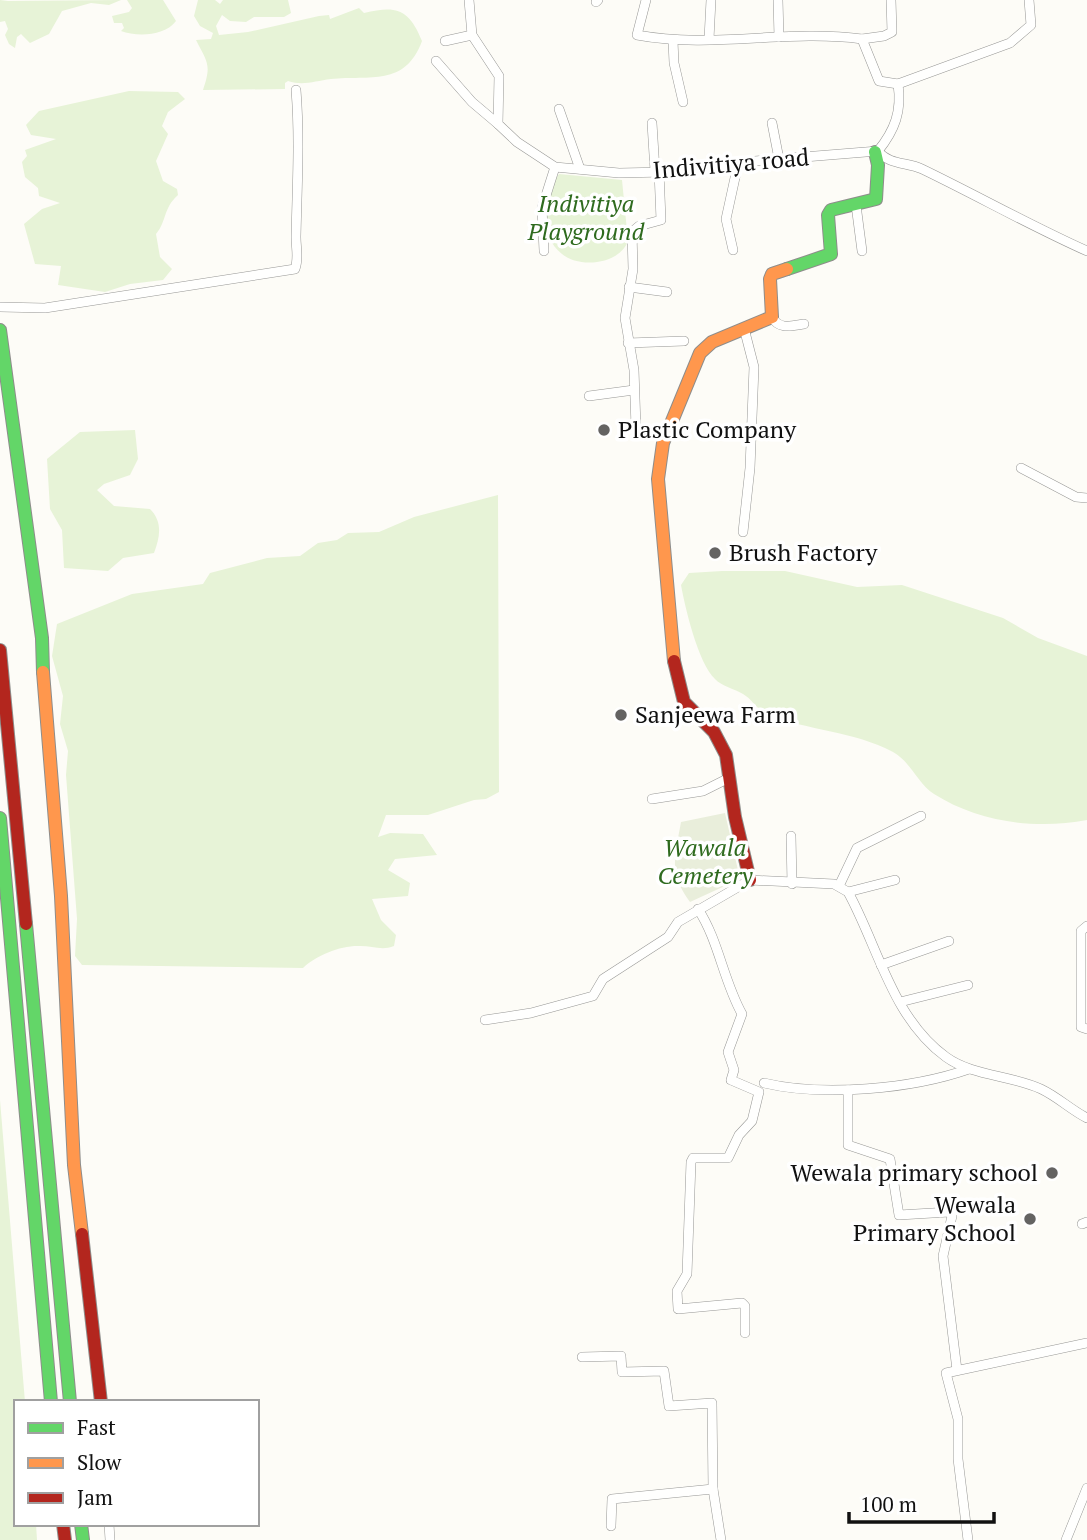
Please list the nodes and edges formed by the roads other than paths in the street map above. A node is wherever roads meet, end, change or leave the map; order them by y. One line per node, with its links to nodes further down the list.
1 (469, 0): 7 (street)
2 (646, 0): 12 (street)
3 (711, 0): 9 (street)
4 (778, 0): 8 (street)
5 (891, 0): 10 (street)
6 (1029, 0): 14 (street)
7 (472, 35): 11 (street); 20 (street)
8 (779, 37): 9 (street); 10 (street)
9 (709, 39): 12 (street)
10 (862, 40): 14 (street)
11 (445, 41)
12 (674, 41): 16 (street)
13 (436, 61): 20 (street, Indivitiya road)
14 (898, 84): 21 (street)
15 (296, 90): 34 (street)
16 (683, 102)
17 (559, 109): 25 (street)
18 (652, 123): 26 (street)
19 (772, 123): 22 (street)
20 (498, 124): 24 (street, Indivitiya road)
21 (877, 151): 22 (street, Indivitiya road); 27 (main road); 31 (street, Indivitiya road)
22 (779, 159): 23 (street, Indivitiya road)
23 (738, 164): 26 (street, Indivitiya road); 28 (street)
24 (555, 167): 25 (street, Indivitiya road); 29 (street)
25 (580, 169): 26 (street, Indivitiya road)
26 (657, 172): 32 (street)
27 (856, 205): 30 (street); 35 (main road)
28 (733, 250)
29 (544, 251)
30 (862, 251)
31 (1087, 251)
32 (629, 287): 33 (street); 40 (street)
33 (667, 292)
34 (0, 307)
35 (772, 317): 36 (street); 37 (main road)
36 (804, 324)
37 (744, 328): 46 (street); 48 (main road)
38 (0, 330): 76 (main road)
39 (684, 341): 40 (street)
40 (628, 343): 41 (street)
41 (634, 390): 42 (street); 43 (street)
42 (589, 396)
43 (636, 427)
44 (1021, 468): 45 (street)
45 (1087, 498)
46 (743, 532)
47 (0, 650): 75 (main road)
48 (729, 778): 49 (street); 53 (main road)
49 (652, 800)
50 (920, 816): 56 (street)
51 (0, 818): 74 (main road)
52 (791, 836): 55 (street)
53 (750, 880): 55 (street); 58 (street)
54 (895, 880): 57 (street)
55 (792, 884): 56 (street)
56 (839, 886): 57 (street)
57 (848, 892): 61 (street)
58 (698, 909): 64 (street); 70 (street)
59 (1087, 926): 65 (street)
60 (950, 940): 61 (street)
61 (881, 965): 63 (street)
62 (968, 985): 63 (street)
63 (900, 1002): 66 (street)
64 (485, 1020)
65 (1087, 1028)
66 (969, 1069): 68 (street); 69 (street)
67 (764, 1083): 68 (street)
68 (848, 1090): 73 (street)
69 (1087, 1118)
70 (745, 1333)
71 (1087, 1343): 73 (street)
72 (582, 1357): 78 (street)
73 (957, 1370): 81 (street)
74 (51, 1400)
75 (70, 1400)
76 (101, 1400)
77 (1087, 1488): 82 (street)
78 (713, 1489): 79 (street); 80 (street)
79 (611, 1526)
80 (721, 1540)
81 (968, 1540)
82 (1066, 1540)

